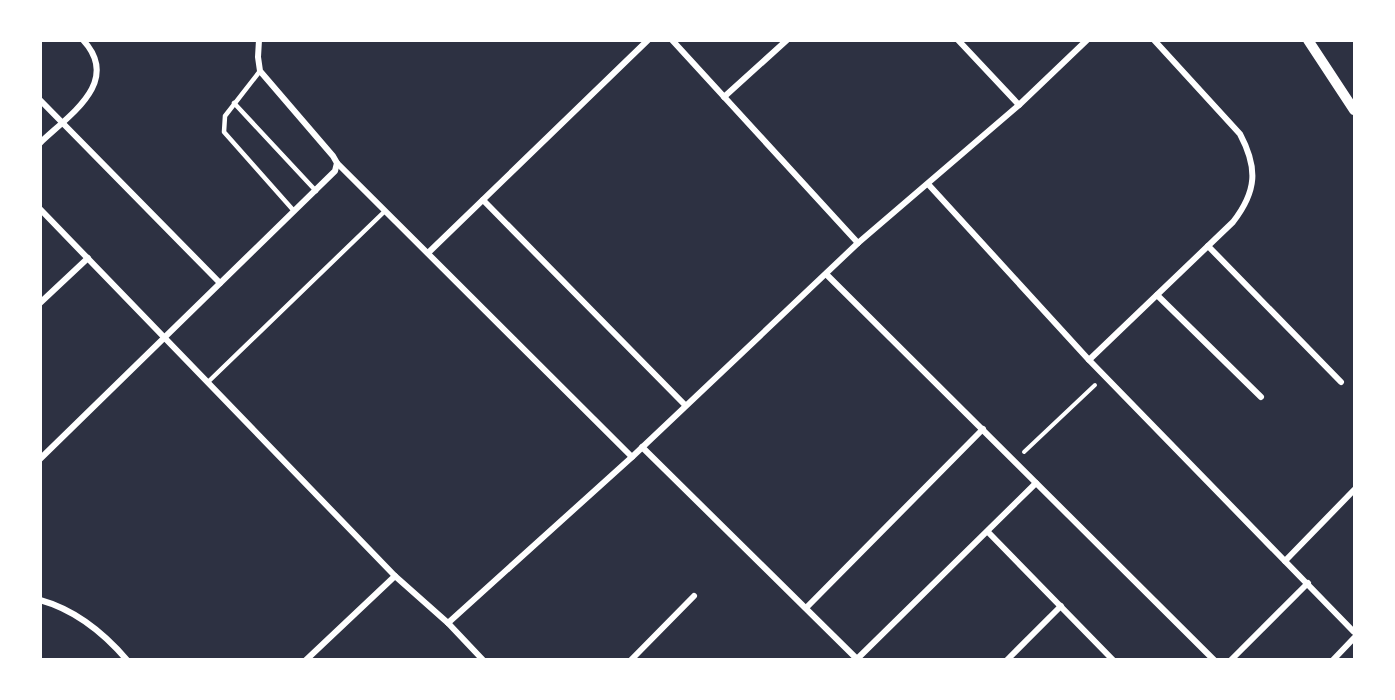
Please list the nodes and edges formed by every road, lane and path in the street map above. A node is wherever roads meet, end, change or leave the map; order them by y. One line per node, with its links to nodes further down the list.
1 (83, 40): 16 (street)
2 (259, 40): 10 (street)
3 (648, 40): 21 (street)
4 (672, 40): 11 (street)
5 (787, 40): 11 (street)
6 (958, 40): 14 (street)
7 (1087, 40): 14 (street)
8 (1154, 40): 26 (street)
9 (1308, 40): 15 (street)
10 (260, 71): 13 (lane); 18 (street)
11 (724, 97): 25 (street)
12 (40, 100): 16 (street)
13 (234, 103): 20 (lane); 23 (lane)
14 (1019, 105): 19 (street)
15 (1354, 110)
16 (62, 122): 17 (street); 30 (street)
17 (40, 143)
18 (337, 163): 20 (street); 24 (street)
19 (928, 184): 25 (street); 34 (street)
20 (316, 191): 23 (street)
21 (483, 200): 27 (street); 39 (street)
22 (40, 209): 28 (street)
23 (294, 211): 30 (street)
24 (385, 211): 27 (street); 36 (lane)
25 (858, 243): 29 (street)
26 (1208, 246): 31 (street); 37 (street)
27 (428, 253): 42 (street)
28 (88, 258): 32 (street); 33 (street)
29 (826, 274): 39 (street); 40 (street)
30 (220, 283): 33 (street)
31 (1157, 295): 34 (street); 38 (street)
32 (40, 303)
33 (164, 338): 36 (street); 43 (street)
34 (1089, 360): 35 (street)
35 (1104, 376): 44 (path); 48 (street)
36 (208, 382): 49 (street)
37 (1341, 382)
38 (1261, 397)
39 (685, 405): 41 (street)
40 (983, 429): 44 (street); 54 (street)
41 (642, 447): 42 (street); 54 (street)
42 (632, 458): 55 (street)
43 (40, 459)
44 (1015, 461): 45 (street)
45 (1036, 483): 47 (street); 65 (street)
46 (1354, 490): 48 (street)
47 (988, 532): 53 (street); 58 (street)
48 (1285, 561): 50 (street)
49 (395, 576): 55 (street); 61 (street)
50 (1308, 583): 56 (street); 66 (street)
51 (694, 596): 63 (street)
52 (40, 600): 60 (street)
53 (1061, 606): 59 (street); 64 (street)
54 (807, 608): 58 (street)
55 (448, 623): 62 (street)
56 (1354, 632)
57 (1354, 638): 67 (street)
58 (857, 659)
59 (1112, 659)
60 (127, 660)
61 (306, 660)
62 (483, 660)
63 (631, 660)
64 (1007, 660)
65 (1214, 660)
66 (1231, 660)
67 (1332, 660)

